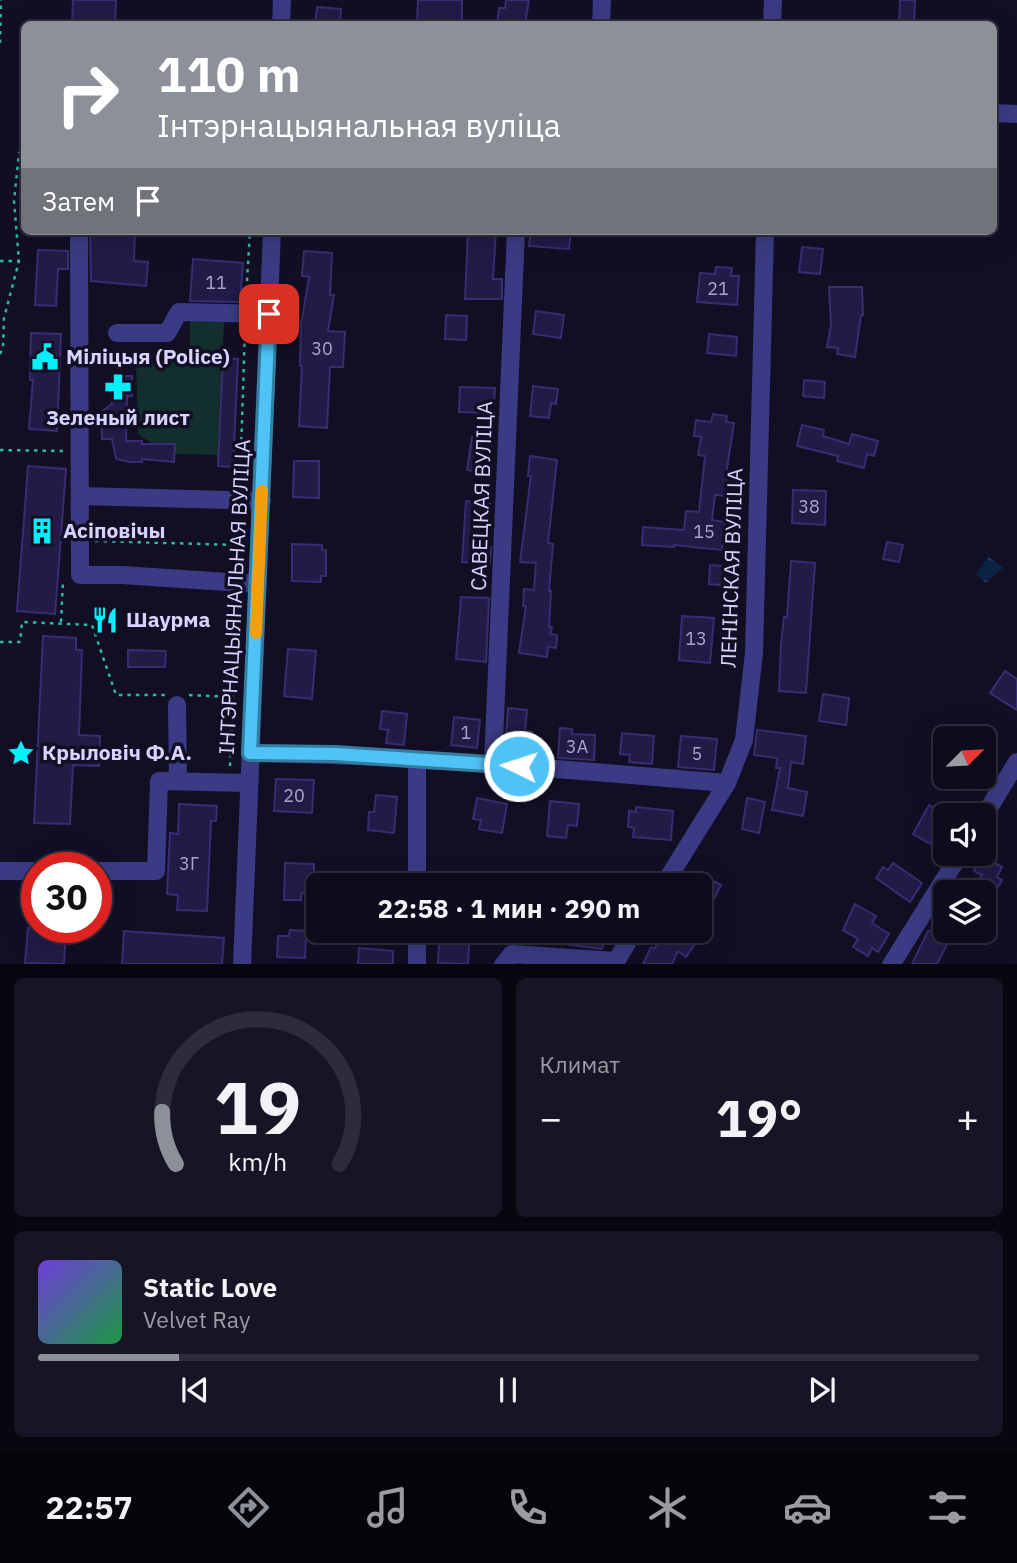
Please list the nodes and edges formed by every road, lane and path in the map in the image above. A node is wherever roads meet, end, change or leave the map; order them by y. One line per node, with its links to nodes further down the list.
1 (1, 0): 8 (path)
2 (282, 0): 5 (street)
3 (602, 0): 6 (street)
4 (772, 0): 7 (street)
5 (281, 21)
6 (601, 21)
7 (772, 21)
8 (0, 43)
9 (1017, 97): 11 (street)
10 (997, 113): 11 (street)
11 (1017, 114)
12 (21, 151): 18 (path)
13 (79, 235): 23 (street)
14 (272, 235): 19 (street, ІНТЭРНАЦЫЯНАЛЬНАЯ ВУЛІЦА)
15 (516, 235): 35 (street, САВЕЦКАЯ ВУЛІЦА)
16 (765, 235): 38 (street, ЛЕНІНСКАЯ ВУЛІЦА)
17 (0, 261): 18 (path)
18 (19, 261): 21 (path)
19 (269, 314): 20 (street); 25 (street, ІНТЭРНАЦЫЯНАЛЬНАЯ ВУЛІЦА)
20 (117, 333)
21 (0, 354)
22 (0, 450): 23 (path)
23 (80, 451): 24 (street)
24 (80, 496): 25 (street); 26 (street)
25 (262, 501): 28 (street, ІНТЭРНАЦЫЯНАЛЬНАЯ ВУЛІЦА)
26 (80, 541): 27 (path); 28 (street)
27 (239, 545)
28 (258, 584): 32 (street, ІНТЭРНАЦЫЯНАЛЬНАЯ ВУЛІЦА)
29 (0, 642): 31 (path)
30 (233, 697): 31 (path)
31 (175, 699): 36 (street)
32 (250, 753): 33 (street); 37 (street, ІНТЭРНАЦЫЯНАЛЬНАЯ ВУЛІЦА)
33 (417, 760): 35 (street); 44 (street)
34 (1017, 762): 39 (street)
35 (494, 764): 38 (street)
36 (178, 781): 37 (street); 43 (street)
37 (249, 783): 49 (street, ІНТЭРНАЦЫЯНАЛЬНАЯ ВУЛІЦА)
38 (727, 783): 45 (street, ЛЕНІНСКАЯ ВУЛІЦА)
39 (992, 803)
40 (952, 866): 52 (street)
41 (0, 871): 42 (street)
42 (21, 871)
43 (112, 871)
44 (417, 873)
45 (671, 873)
46 (417, 943): 50 (street)
47 (627, 943): 48 (street)
48 (615, 962): 51 (street)
49 (243, 964)
50 (417, 964)
51 (503, 964)
52 (891, 964)

